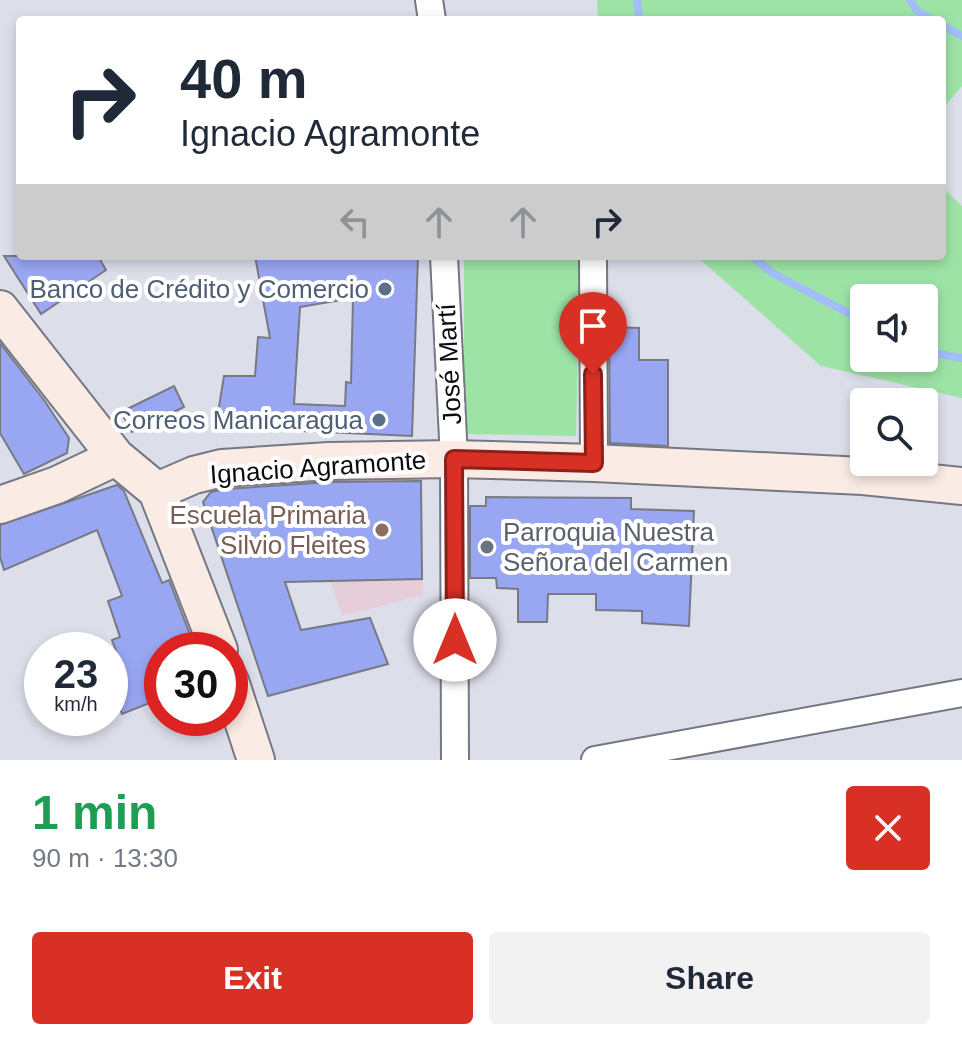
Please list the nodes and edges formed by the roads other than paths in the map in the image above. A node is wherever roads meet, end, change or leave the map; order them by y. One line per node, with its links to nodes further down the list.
1 (444, 260): 5 (street, José Martí)
2 (593, 260): 6 (street)
3 (0, 309): 4 (main road)
4 (116, 457): 8 (main road); 9 (main road)
5 (454, 459): 6 (main road, Ignacio Agramonte); 8 (main road, Ignacio Agramonte); 14 (street, José Martí)
6 (594, 463): 7 (main road, Ignacio Agramonte)
7 (962, 486)
8 (157, 491): 10 (main road)
9 (0, 505)
10 (212, 632)
11 (962, 693): 15 (street)
12 (248, 736): 13 (main road)
13 (256, 760)
14 (455, 760)
15 (595, 760)

